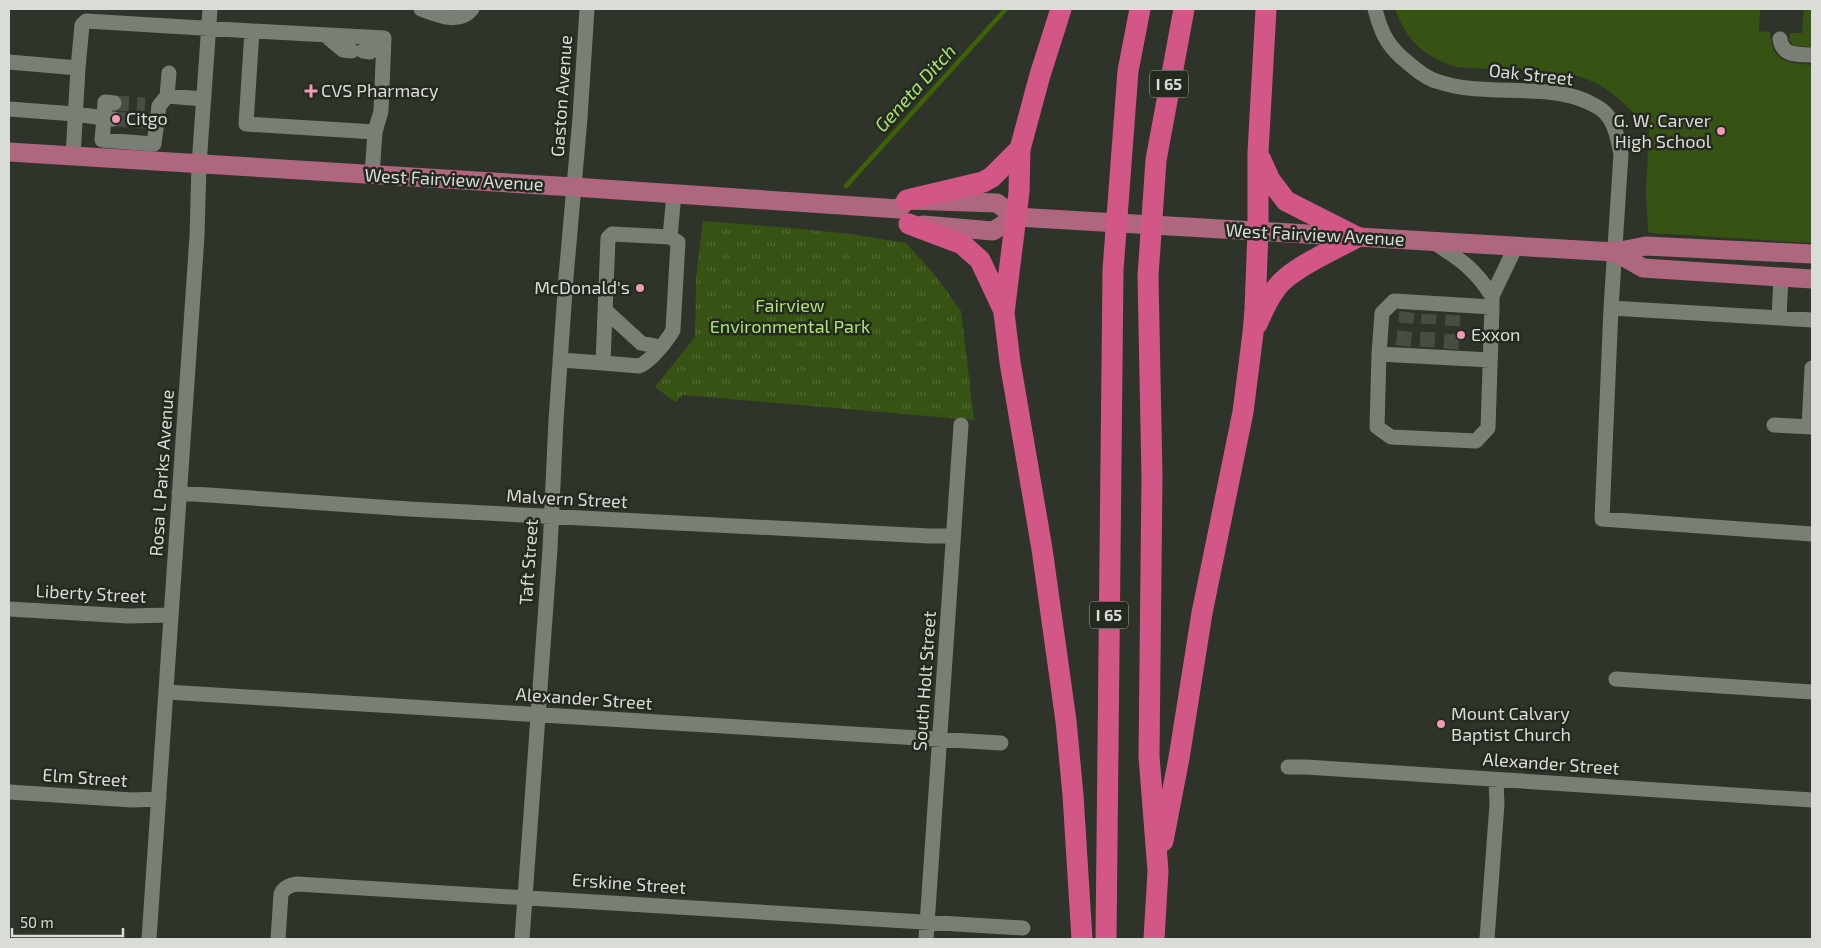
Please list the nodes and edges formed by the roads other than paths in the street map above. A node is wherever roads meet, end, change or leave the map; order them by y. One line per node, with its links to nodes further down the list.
1 (210, 9): 10 (street, Rosa L Parks Avenue)
2 (421, 9): 3 (street)
3 (472, 9)
4 (586, 9): 32 (street, Gaston Avenue)
5 (1061, 9): 26 (highway)
6 (1140, 9): 87 (highway, I 65)
7 (1184, 9): 78 (highway, I 65)
8 (1266, 9): 28 (highway)
9 (1375, 9): 41 (street, Oak Street)
10 (209, 29): 11 (street); 17 (street); 19 (street, Rosa L Parks Avenue)
11 (252, 31): 12 (street); 25 (street)
12 (325, 35): 13 (street); 13 (street)
13 (384, 38): 25 (street)
14 (1780, 39): 15 (street)
15 (1812, 55)
16 (9, 62): 17 (street)
17 (78, 68): 23 (street)
18 (169, 73): 20 (street)
19 (204, 99): 20 (street); 30 (street, Rosa L Parks Avenue)
20 (157, 102): 24 (street)
21 (114, 103): 24 (street)
22 (9, 109): 23 (street)
23 (75, 114): 24 (street); 29 (street)
24 (108, 118)
25 (375, 132): 31 (street)
26 (1020, 149): 34 (highway); 35 (highway)
27 (9, 152): 29 (main road, West Fairview Avenue)
28 (1258, 152): 36 (highway); 38 (highway)
29 (73, 157): 30 (main road, West Fairview Avenue)
30 (199, 165): 31 (main road, West Fairview Avenue); 61 (street, Rosa L Parks Avenue)
31 (372, 175): 32 (main road, West Fairview Avenue)
32 (574, 186): 33 (main road, West Fairview Avenue); 54 (street, Taft Street)
33 (674, 194): 34 (main road, West Fairview Avenue); 37 (street)
34 (905, 211): 35 (main road, West Fairview Avenue); 35 (main road, West Fairview Avenue); 48 (highway)
35 (1015, 217): 36 (main road, West Fairview Avenue); 48 (highway)
36 (1258, 232): 38 (main road, West Fairview Avenue); 51 (highway)
37 (670, 237): 47 (street); 52 (street)
38 (1357, 237): 39 (main road, West Fairview Avenue); 51 (highway)
39 (1433, 242): 40 (main road, West Fairview Avenue); 45 (street)
40 (1516, 246): 41 (main road, West Fairview Avenue); 45 (street)
41 (1615, 252): 42 (main road, West Fairview Avenue); 43 (main road, West Fairview Avenue); 46 (street, Oak Street)
42 (1812, 254)
43 (1781, 277): 44 (main road, West Fairview Avenue); 49 (street)
44 (1812, 280)
45 (1492, 302): 53 (street); 55 (street)
46 (1612, 308): 49 (street); 63 (street, Oak Street)
47 (605, 310): 52 (street); 56 (street)
48 (1004, 313): 86 (highway)
49 (1779, 318): 50 (street)
50 (1812, 320)
51 (1252, 333): 78 (highway)
52 (660, 347): 56 (street)
53 (1379, 354): 55 (street); 55 (street)
54 (560, 360): 56 (street); 62 (street, Taft Street)
55 (1490, 360)
56 (603, 363)
57 (1812, 368): 60 (street)
58 (961, 425): 64 (street, South Holt Street)
59 (1774, 425): 60 (street)
60 (1810, 427)
61 (179, 493): 62 (street, Malvern Street); 66 (street, Rosa L Parks Avenue)
62 (551, 517): 64 (street, Malvern Street); 70 (street, Taft Street)
63 (1812, 534)
64 (953, 536): 71 (street, South Holt Street)
65 (9, 609): 66 (street, Liberty Street)
66 (171, 615): 68 (street, Rosa L Parks Avenue)
67 (1616, 679): 69 (street)
68 (166, 692): 70 (street, Alexander Street); 76 (street, Rosa L Parks Avenue)
69 (1812, 692)
70 (537, 716): 71 (street, Alexander Street); 79 (street, Taft Street)
71 (940, 740): 72 (street, Alexander Street); 80 (street, South Holt Street)
72 (1001, 744)
73 (1288, 767): 74 (street, Alexander Street)
74 (1496, 780): 77 (street, Alexander Street); 89 (street)
75 (9, 792): 76 (street, Elm Street)
76 (159, 799): 82 (street, Rosa L Parks Avenue)
77 (1812, 800)
78 (1158, 871): 88 (highway, I 65)
79 (524, 897): 80 (street, Erskine Street); 83 (street, Erskine Street); 84 (street, Taft Street)
80 (927, 921): 81 (street, Erskine Street); 85 (street, South Holt Street)
81 (1023, 928)
82 (149, 939)
83 (278, 939)
84 (522, 939)
85 (926, 939)
86 (1082, 939)
87 (1106, 939)
88 (1154, 939)
89 (1487, 939)

